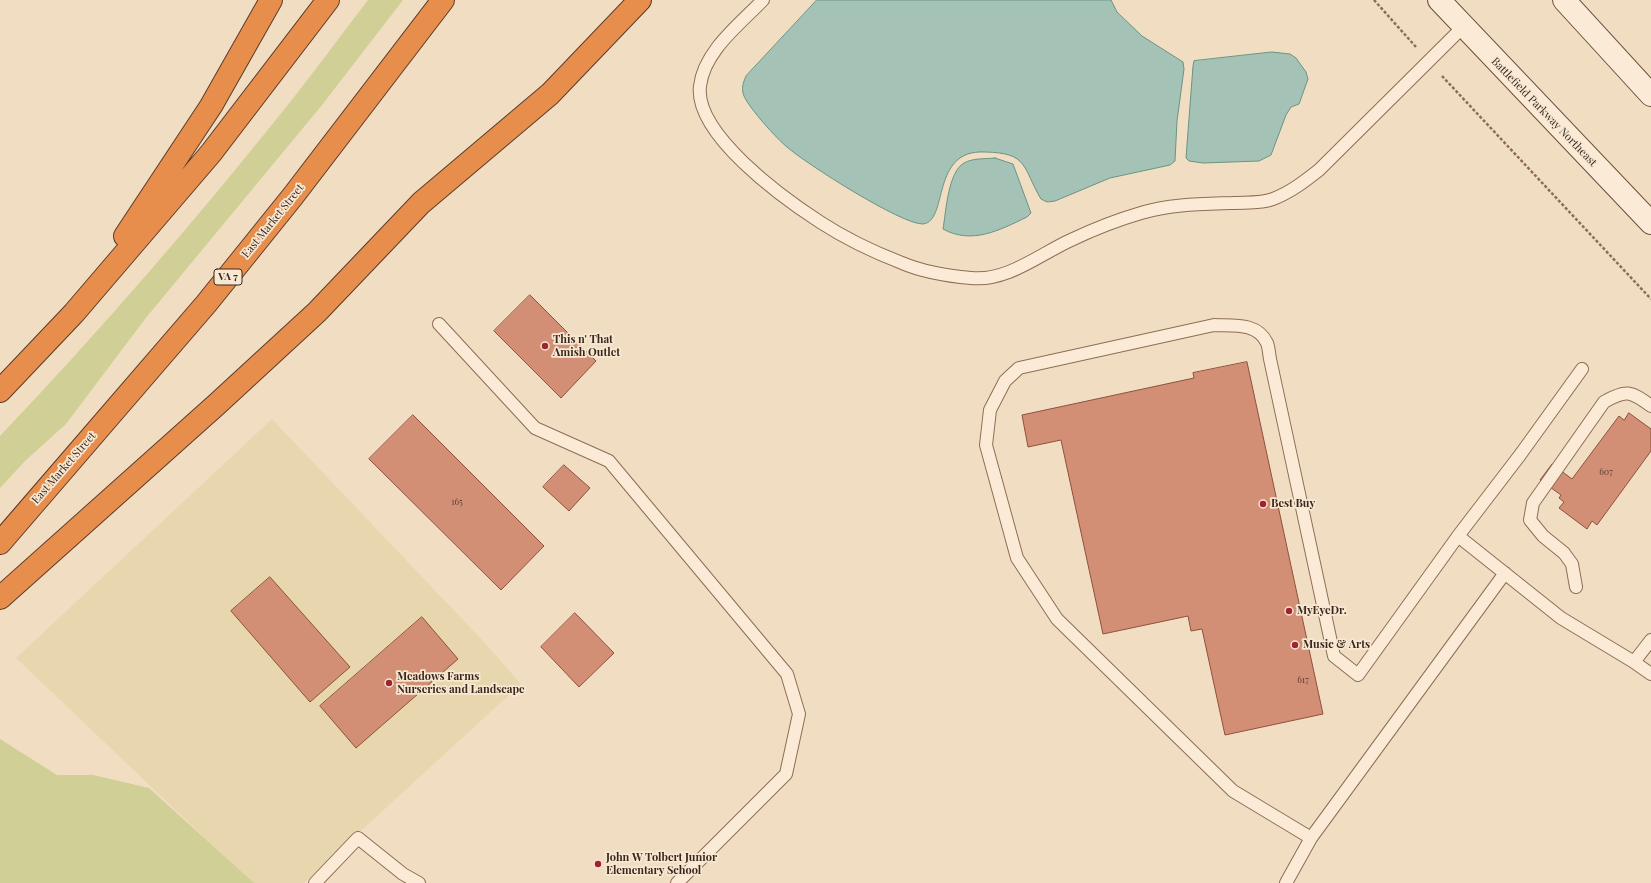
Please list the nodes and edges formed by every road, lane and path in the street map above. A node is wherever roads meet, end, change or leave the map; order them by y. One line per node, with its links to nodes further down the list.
1 (271, 0): 14 (highway)
2 (328, 0): 14 (highway)
3 (443, 0): 20 (highway, East Market Street / VA 7)
4 (640, 0): 23 (highway)
5 (763, 0): 10 (lane)
6 (1374, 0): 10 (path)
7 (1439, 0): 9 (main road, Battlefield Parkway Northeast)
8 (1564, 0): 11 (main road)
9 (1464, 27): 10 (lane); 12 (main road, Battlefield Parkway Northeast)
10 (1428, 61): 13 (path)
11 (1651, 94)
12 (1651, 223)
13 (1651, 299)
14 (74, 314): 17 (highway)
15 (439, 324): 30 (lane)
16 (1582, 369): 19 (lane)
17 (0, 391)
18 (1651, 406): 22 (lane)
19 (1458, 536): 21 (lane); 27 (lane)
20 (0, 543)
21 (1505, 573): 25 (lane); 27 (lane)
22 (1576, 587)
23 (0, 598)
24 (1651, 640): 25 (lane)
25 (1634, 662): 26 (lane)
26 (1651, 674)
27 (1311, 838): 31 (lane)
28 (315, 883): 29 (lane)
29 (420, 883)
30 (677, 883)
31 (1286, 883)

